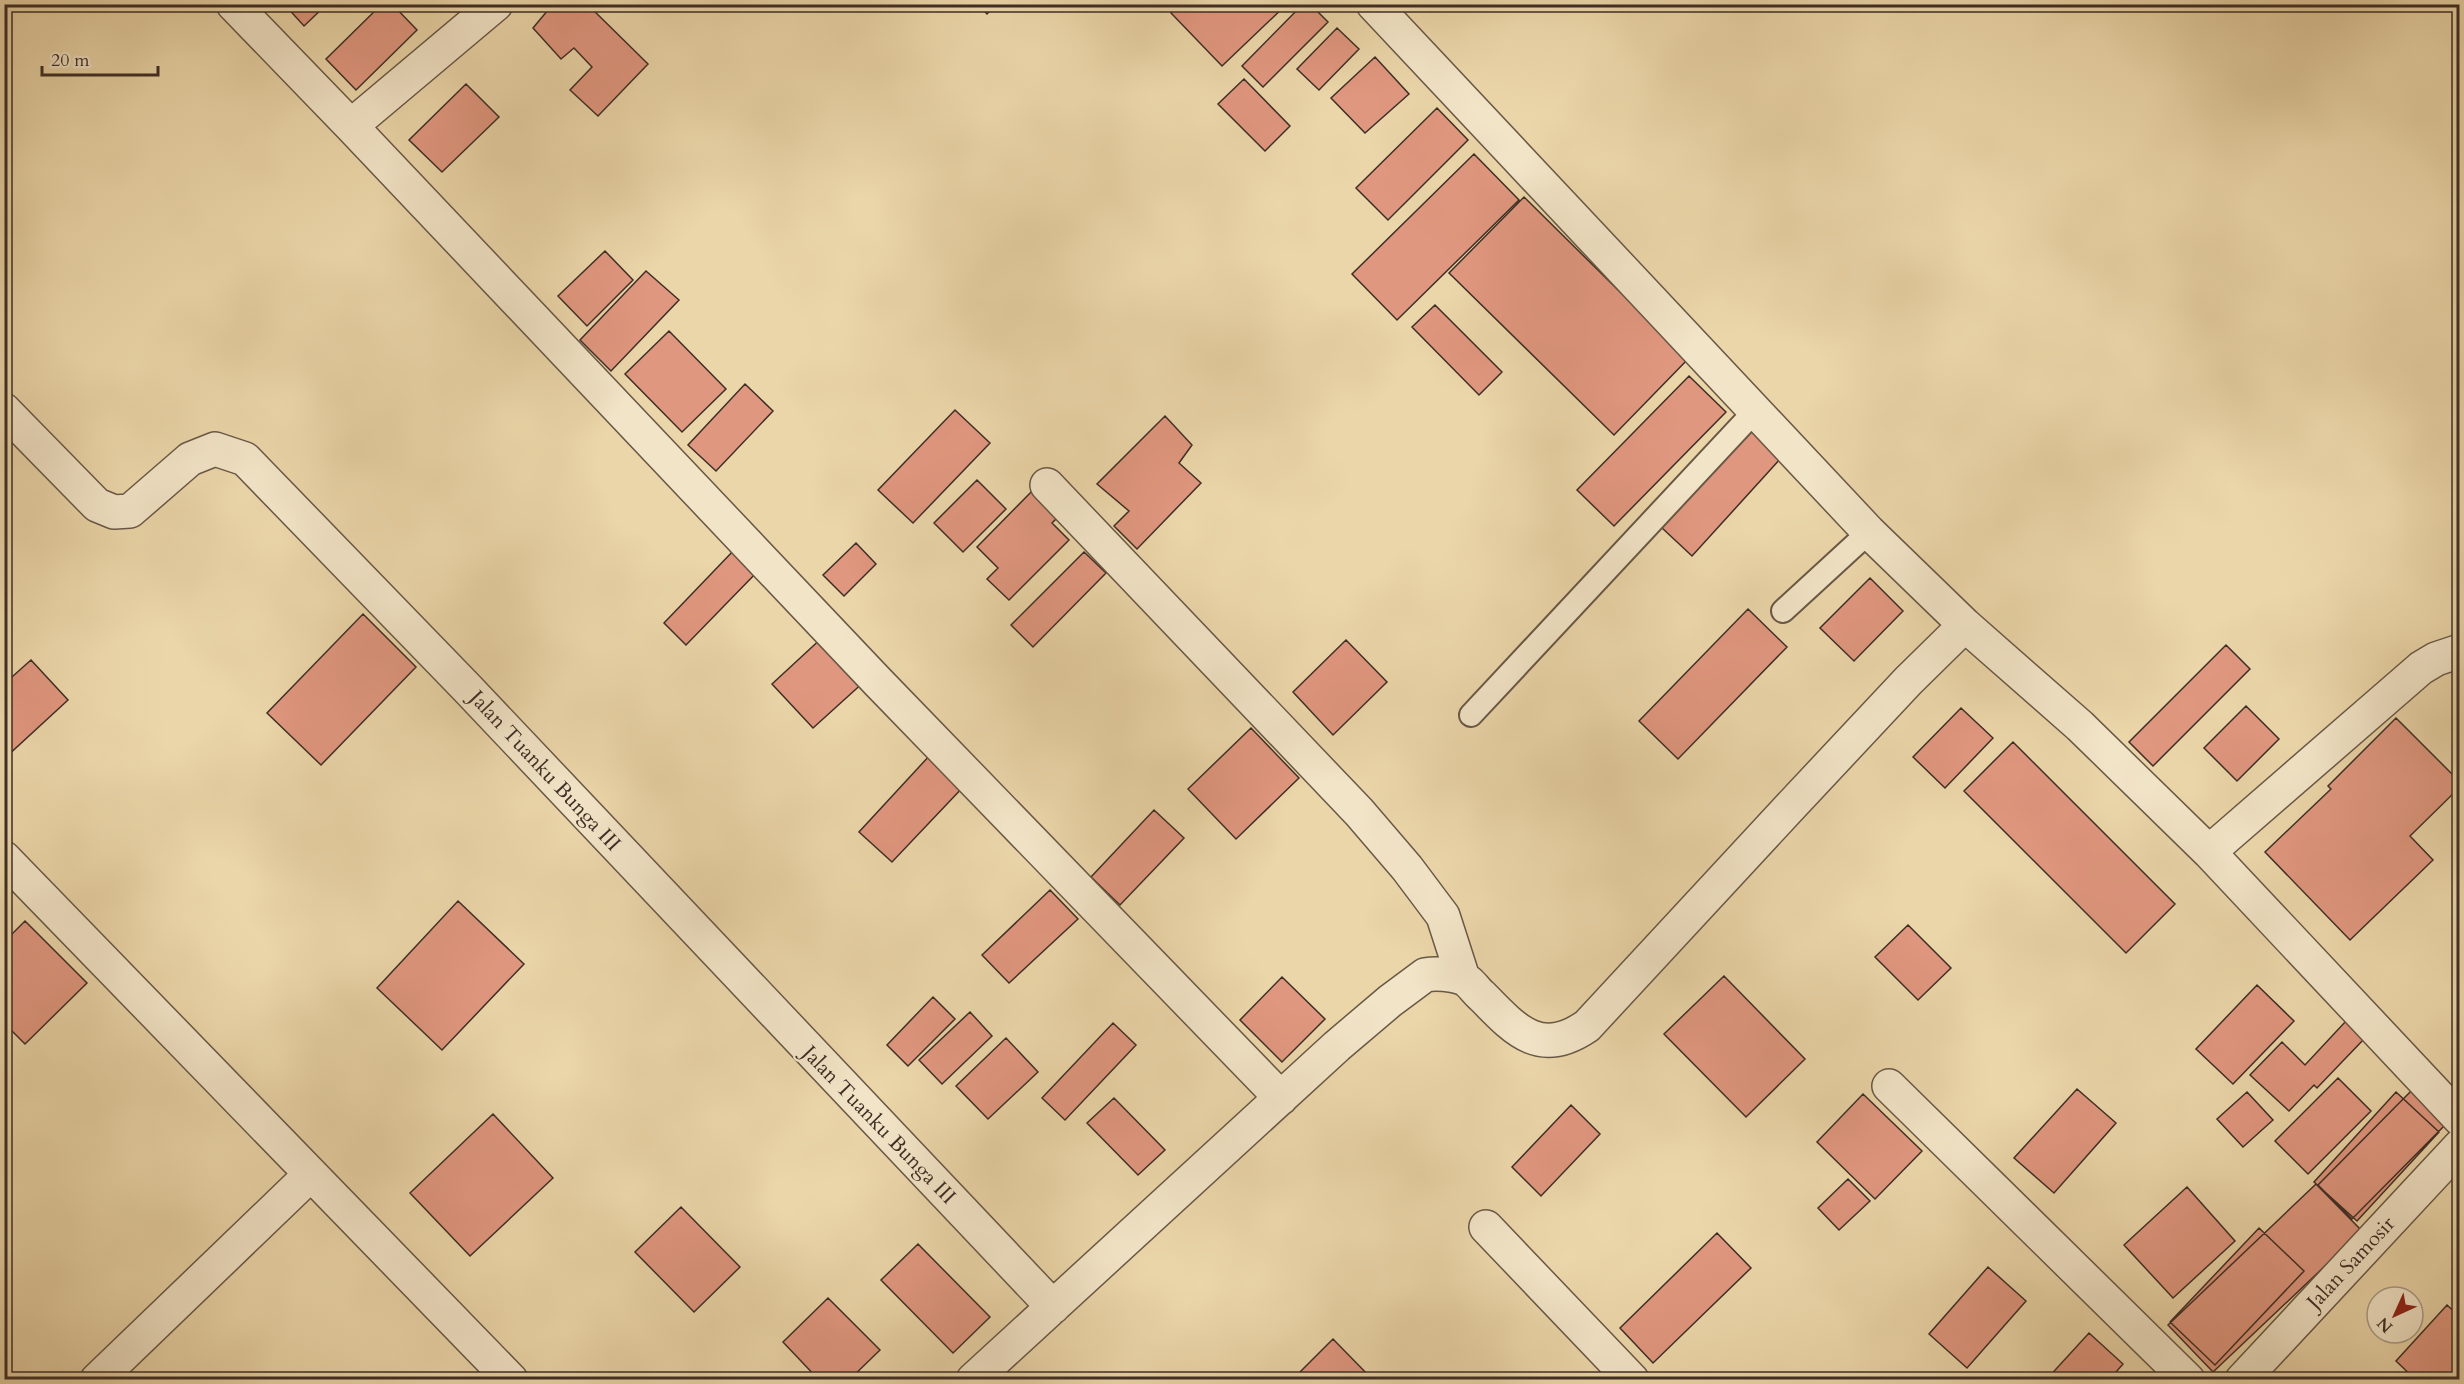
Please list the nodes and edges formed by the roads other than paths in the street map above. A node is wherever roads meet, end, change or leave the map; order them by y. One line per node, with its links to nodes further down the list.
1 (233, 4): 4 (street)
2 (496, 4): 4 (street)
3 (1373, 4): 6 (street)
4 (351, 126): 17 (street)
5 (4, 410): 22 (street, Jalan Tuanku Bunga III)
6 (1754, 411): 8 (street); 12 (lane)
7 (1047, 485): 15 (street)
8 (1869, 532): 9 (lane); 10 (street)
9 (1783, 611)
10 (1965, 625): 13 (street); 15 (street)
11 (2460, 651): 13 (street)
12 (1471, 715)
13 (2209, 852): 18 (street)
14 (6, 861): 20 (street)
15 (1463, 978): 17 (street)
16 (1889, 1086): 27 (street)
17 (1281, 1098): 22 (street)
18 (2460, 1119)
19 (2460, 1146): 28 (street, Jalan Samosir)
20 (310, 1174): 23 (street); 24 (street)
21 (1485, 1227): 26 (street)
22 (1053, 1307): 25 (street)
23 (97, 1380)
24 (511, 1380)
25 (974, 1380)
26 (1632, 1380)
27 (2188, 1380)
28 (2242, 1380)

